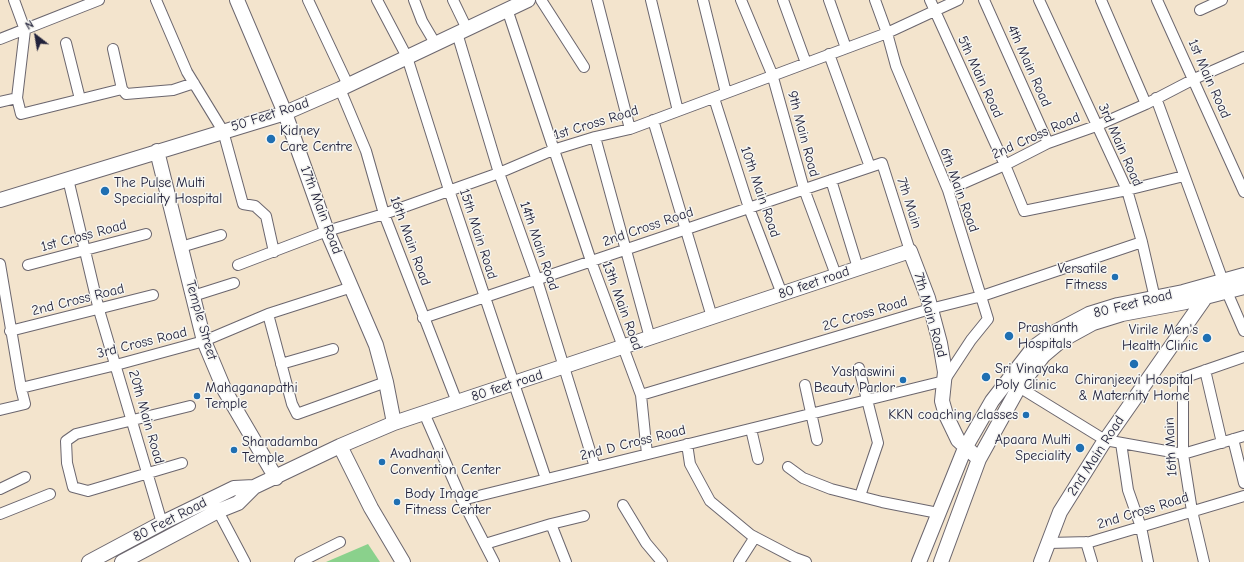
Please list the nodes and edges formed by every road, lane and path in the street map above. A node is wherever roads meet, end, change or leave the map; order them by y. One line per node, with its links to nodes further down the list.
1 (14, 0): 27 (street)
2 (100, 0): 27 (street)
3 (156, 0): 42 (street)
4 (237, 0): 53 (street, 17th Main Road)
5 (308, 0): 43 (street, 16th Main Road)
6 (377, 0): 36 (street, 15th Main Road)
7 (414, 0): 32 (street)
8 (453, 0): 28 (street)
9 (541, 0): 39 (street)
10 (598, 0): 56 (street)
11 (651, 0): 52 (street)
12 (703, 0): 45 (street)
13 (741, 0): 40 (street, 9th Main Road)
14 (783, 0): 38 (street)
15 (829, 0): 33 (street)
16 (875, 0): 29 (street, 6th Main Road)
17 (930, 0): 26 (street, 5th Main Road)
18 (958, 0): 26 (street, 1st Cross Road)
19 (984, 0): 59 (street, 4th Main Road)
20 (1039, 0): 55 (street, 3rd Main Road)
21 (1101, 0): 51 (street)
22 (1157, 0): 41 (street, 1st Main Road)
23 (1222, 0): 25 (street)
24 (518, 3): 28 (street, 50 Feet Road); 60 (street, 13th Main Road)
25 (1200, 10)
26 (934, 11): 29 (street, 1st Cross Road); 63 (street, 5th Main Road)
27 (25, 30): 30 (street); 46 (street)
28 (462, 31): 32 (street, 50 Feet Road); 65 (street, 14th Main Road)
29 (887, 33): 33 (street, 1st Cross Road); 71 (street, 6th Main Road)
30 (0, 39)
31 (66, 43): 49 (street)
32 (435, 44): 36 (street, 50 Feet Road)
33 (846, 48): 35 (street, 1st Cross Road)
34 (113, 49): 44 (street)
35 (829, 54): 38 (street, 1st Cross Road); 64 (street)
36 (407, 57): 43 (street, 50 Feet Road); 70 (street, 15th Main Road)
37 (1244, 57): 41 (street, 2nd Cross Road)
38 (806, 63): 40 (street, 1st Cross Road)
39 (584, 67)
40 (772, 74): 45 (street, 1st Cross Road); 69 (street, 9th Main Road)
41 (1194, 79): 48 (street, 2nd Cross Road); 73 (street, 1st Main Road)
42 (194, 83): 44 (street); 57 (street)
43 (344, 87): 53 (street, 50 Feet Road); 76 (street, 16th Main Road)
44 (122, 89): 49 (street)
45 (726, 93): 47 (street, 1st Cross Road)
46 (17, 98): 49 (street); 50 (street)
47 (714, 98): 52 (street, 1st Cross Road); 75 (street, 10th Main Road)
48 (1156, 98): 51 (street, 2nd Cross Road); 66 (street)
49 (80, 99)
50 (0, 102)
51 (1146, 104): 55 (street, 2nd Cross Road)
52 (678, 111): 54 (street, 1st Cross Road)
53 (285, 113): 57 (street, 50 Feet Road); 78 (street, 17th Main Road)
54 (653, 120): 56 (street, 1st Cross Road); 77 (street)
55 (1096, 126): 59 (street, 2nd Cross Road); 72 (street, 3rd Main Road)
56 (630, 129): 58 (street, 1st Cross Road)
57 (222, 131): 61 (street, 50 Feet Road); 86 (street)
58 (595, 137): 60 (street, 1st Cross Road); 83 (street)
59 (1048, 143): 63 (street, 2nd Cross Road)
60 (553, 150): 65 (street, 1st Cross Road); 87 (street, 13th Main Road)
61 (157, 151): 67 (street, 50 Feet Road); 82 (street, Temple Street)
62 (882, 163): 64 (street, 2nd Cross Road); 85 (street, 7th Main)
63 (1005, 165): 71 (street, 2nd Cross Road); 72 (street, 5th Main Road)
64 (870, 167): 68 (street, 2nd Cross Road)
65 (499, 173): 70 (street, 1st Cross Road); 94 (street, 14th Main Road)
66 (1184, 176): 72 (street); 96 (street)
67 (68, 179): 74 (street, 50 Feet Road); 84 (street, 20th Main Road)
68 (831, 180): 69 (street, 2nd Cross Road); 91 (street)
69 (804, 189): 75 (street, 2nd Cross Road); 92 (street, 9th Main Road)
70 (449, 190): 76 (street, 1st Cross Road); 103 (street, 15th Main Road)
71 (948, 190): 102 (street, 6th Main Road)
72 (1127, 190): 81 (street, 3rd Main Road)
73 (1244, 192)
74 (0, 200)
75 (749, 208): 77 (street, 2nd Cross Road); 99 (street, 10th Main Road)
76 (384, 214): 78 (street, 1st Cross Road); 109 (street, 16th Main Road)
77 (686, 229): 83 (street, 2nd Cross Road); 110 (street)
78 (327, 231): 86 (street, 1st Cross Road); 97 (street, 17th Main Road)
79 (146, 234): 84 (street, 1st Cross Road)
80 (221, 235): 82 (street)
81 (1142, 242): 102 (street, 2C Cross Road); 105 (street, 3rd Main Road)
82 (181, 247): 101 (street, Temple Street)
83 (626, 249): 87 (street, 2nd Cross Road); 113 (street)
84 (84, 250): 89 (street, 1st Cross Road); 107 (street, 20th Main Road)
85 (910, 251): 91 (street, 80 feet road); 106 (street, 7th Main Road)
86 (274, 252): 90 (street, 1st Cross Road)
87 (591, 261): 94 (street, 2nd Cross Road); 115 (street, 13th Main Road)
88 (0, 264): 112 (street)
89 (28, 265)
90 (238, 265)
91 (858, 268): 92 (street, 80 feet road)
92 (836, 275): 99 (street, 80 feet road)
93 (1244, 275): 96 (street, 80 Feet Road)
94 (536, 280): 103 (street, 2nd Cross Road); 120 (street, 14th Main Road)
95 (234, 283): 101 (street)
96 (1225, 286): 98 (street, 80 Feet Road); 104 (street, 80 Feet Road); 105 (street, 80 Feet Road); 111 (street)
97 (352, 287): 108 (street, 3rd Cross Road); 124 (street, 17th Main Road)
98 (1244, 288)
99 (782, 294): 110 (street, 80 feet road)
100 (153, 296): 107 (street, 2nd Cross Road)
101 (193, 296): 114 (street, Temple Street)
102 (982, 296): 106 (street, 2C Cross Road); 123 (street, 6th Main Road)
103 (485, 297): 109 (street, 2nd Cross Road); 125 (street, 15th Main Road)
104 (1205, 298): 105 (street, 80 Feet Road); 142 (street, 2nd Main Road)
105 (1156, 303): 126 (street, 80 Feet Road)
106 (930, 309): 123 (street, 7th Main Road); 129 (street, 2C Cross Road)
107 (99, 310): 112 (street, 2nd Cross Road); 119 (street, 20th Main Road)
108 (268, 314): 114 (street, 3rd Cross Road); 118 (street)
109 (423, 318): 131 (street, 16th Main Road)
110 (712, 318): 113 (street, 80 feet road)
111 (1244, 330)
112 (10, 331): 128 (street)
113 (650, 338): 115 (street, 80 feet road)
114 (204, 341): 119 (street, 3rd Cross Road); 157 (street, Temple Street)
115 (623, 347): 120 (street, 80 feet road); 129 (street, 13th Main Road)
116 (333, 349): 118 (street)
117 (1244, 357): 122 (street)
118 (281, 364): 124 (street)
119 (116, 365): 128 (street, 3rd Cross Road); 136 (street, 20th Main Road)
120 (564, 367): 125 (street, 80 feet road); 153 (street, 14th Main Road)
121 (859, 368): 130 (street)
122 (1205, 370): 143 (street); 149 (street, 16th Main)
123 (944, 381): 130 (street, 2nd D Cross Road); 147 (street, 7th Main Road)
124 (386, 382): 137 (street, 17th Main Road)
125 (514, 383): 131 (street, 80 feet road); 158 (street, 15th Main Road)
126 (1013, 383): 142 (street); 147 (street, 80 Feet Road); 150 (street, 80 Feet Road)
127 (805, 385): 135 (street)
128 (21, 388): 133 (street)
129 (641, 395): 148 (street, 13th Main Road)
130 (867, 400): 135 (street, 2nd D Cross Road); 163 (street)
131 (457, 402): 134 (street, 80 feet road)
132 (190, 406): 136 (street)
133 (0, 410)
134 (424, 413): 137 (street, 80 feet road); 165 (street)
135 (811, 414): 138 (street, 2nd D Cross Road); 141 (street)
136 (133, 421): 155 (street, 20th Main Road); 155 (street)
137 (394, 423): 146 (street, 80 feet road)
138 (751, 429): 145 (street, 2nd D Cross Road); 151 (street)
139 (1244, 436): 140 (street)
140 (1233, 439): 143 (street); 159 (street)
141 (816, 440)
142 (1105, 440): 144 (street); 178 (street, 2nd Main Road)
143 (1222, 442): 149 (street)
144 (1121, 443): 149 (street); 174 (street)
145 (687, 444): 148 (street, 2nd D Cross Road); 175 (street)
146 (340, 446): 157 (street, 80 feet road); 184 (street)
147 (965, 448): 150 (street); 169 (street, 80 Feet Road)
148 (647, 454): 153 (street, 2nd D Cross Road)
149 (1183, 454): 168 (street, 16th Main)
150 (979, 458): 191 (street, 80 Feet Road)
151 (758, 459)
152 (182, 463): 155 (street)
153 (595, 467): 158 (street, 2nd D Cross Road)
154 (788, 467): 163 (street)
155 (148, 474): 172 (street, 20th Main Road)
156 (25, 477): 161 (street)
157 (276, 478): 160 (street, 80 feet road)
158 (546, 479): 165 (street, 2nd D Cross Road)
159 (1244, 483)
160 (254, 487): 167 (street, 80 feet road); 172 (street, 80 Feet Road)
161 (0, 489)
162 (50, 494): 170 (street)
163 (860, 496): 169 (street)
164 (1244, 496): 168 (street, 2nd Cross Road)
165 (462, 500): 179 (street)
166 (623, 505): 187 (street)
167 (218, 511): 181 (street, 80 feet road); 182 (street)
168 (1192, 511): 174 (street, 2nd Cross Road); 195 (street, 16th Main)
169 (938, 513): 190 (street, 80 Feet Road)
170 (0, 514)
171 (584, 516): 173 (street)
172 (162, 523): 180 (street, 80 Feet Road)
173 (551, 524): 179 (street); 186 (street)
174 (1141, 527): 177 (street, 2nd Cross Road); 194 (street)
175 (755, 537): 188 (street); 189 (street)
176 (340, 542): 183 (street)
177 (1086, 542): 178 (street, 2nd Cross Road); 193 (street)
178 (1048, 543): 192 (street, 2nd Main Road)
179 (485, 544): 185 (street)
180 (89, 562)
181 (122, 562)
182 (245, 562)
183 (300, 562)
184 (403, 562)
185 (494, 562)
186 (566, 562)
187 (662, 562)
188 (739, 562)
189 (806, 562)
190 (919, 562)
191 (941, 562)
192 (1041, 562)
193 (1092, 562)
194 (1148, 562)
195 (1204, 562)

